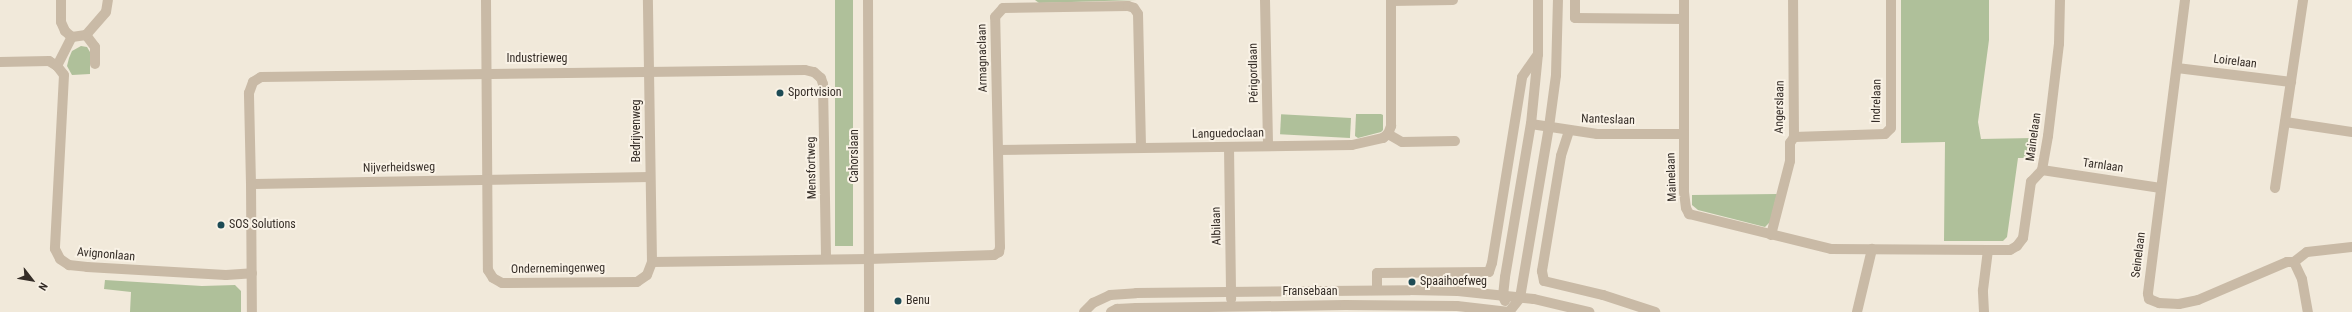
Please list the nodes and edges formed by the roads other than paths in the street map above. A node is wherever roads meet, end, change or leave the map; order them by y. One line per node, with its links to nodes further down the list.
1 (61, 0): 21 (street)
2 (108, 0): 20 (street)
3 (486, 0): 27 (street, Ondernemingenweg)
4 (648, 0): 28 (street, Bedrijvenweg)
5 (868, 0): 55 (street, Cahorslaan)
6 (1265, 0): 40 (street, Périgordlaan)
7 (1391, 0): 8 (street); 36 (street)
8 (1453, 0)
9 (1538, 0): 22 (street)
10 (1558, 0): 33 (street)
11 (1575, 0): 19 (street)
12 (1684, 0): 19 (street, Mainelaan)
13 (1793, 0): 38 (street, Angerslaan)
14 (1891, 0): 38 (street, Indrelaan)
15 (2060, 0): 44 (street, Mainelaan)
16 (2185, 0): 26 (street, Seinelaan)
17 (2303, 0): 30 (street)
18 (1028, 4): 42 (street, Armagnaclaan); 43 (street, Armagnaclaan)
19 (1684, 19): 37 (street, Mainelaan)
20 (86, 35): 21 (street); 24 (street)
21 (72, 37): 25 (street)
22 (1538, 54): 32 (street); 59 (street)
23 (0, 62): 25 (street)
24 (95, 64)
25 (57, 66): 58 (street, Avignonlaan)
26 (2177, 68): 30 (street, Loirelaan); 48 (street, Seinelaan)
27 (487, 72): 28 (street, Industrieweg); 46 (street, Ondernemingenweg); 47 (street, Industrieweg)
28 (649, 72): 29 (street, Industrieweg); 45 (street, Bedrijvenweg)
29 (821, 78): 54 (street, Mensfortweg)
30 (2291, 82): 31 (street)
31 (2285, 122): 35 (street); 49 (street)
32 (1531, 124): 33 (street, Nanteslaan); 62 (street)
33 (1549, 127): 34 (street, Nanteslaan); 63 (street)
34 (1569, 131): 37 (street, Nanteslaan); 73 (street)
35 (2352, 132)
36 (1388, 134): 39 (street); 40 (street, Languedoclaan)
37 (1684, 134): 50 (street, Mainelaan)
38 (1794, 137): 50 (street, Angerslaan)
39 (1455, 141)
40 (1268, 146): 41 (street, Languedoclaan)
41 (1229, 147): 42 (street, Languedoclaan); 61 (street, Albilaan)
42 (1141, 148): 43 (street, Languedoclaan)
43 (998, 150): 55 (street, Armagnaclaan)
44 (2042, 170): 48 (street, Tarnlaan); 53 (street, Mainelaan)
45 (650, 177): 46 (street, Nijverheidsweg); 56 (street, Bedrijvenweg)
46 (487, 179): 47 (street, Nijverheidsweg); 56 (street, Ondernemingenweg)
47 (251, 184): 58 (street)
48 (2161, 188): 57 (street, Seinelaan)
49 (2276, 188)
50 (1771, 235): 52 (street, Mainelaan)
51 (2352, 247): 57 (street, Seinelaan)
52 (1872, 249): 53 (street, Mainelaan); 74 (street)
53 (1988, 250): 75 (street)
54 (826, 259): 55 (street); 56 (street)
55 (869, 259): 67 (street, Cahorslaan)
56 (652, 262)
57 (2294, 262): 76 (street)
58 (252, 273): 66 (street)
59 (1377, 290): 60 (street, Fransebaan); 62 (street, Fransebaan)
60 (1345, 291): 61 (street, Fransebaan); 65 (street)
61 (1231, 292): 64 (street, Albilaan); 68 (street, Fransebaan)
62 (1503, 296): 63 (street, Fransebaan); 71 (street)
63 (1520, 298): 71 (street); 72 (street, Fransebaan)
64 (1231, 306): 65 (street, Fransebaan); 69 (street, Fransebaan)
65 (1345, 309): 70 (street); 71 (street, Fransebaan)
66 (252, 312)
67 (869, 312)
68 (1084, 312)
69 (1111, 312)
70 (1353, 312)
71 (1509, 312)
72 (1589, 312)
73 (1655, 312)
74 (1857, 312)
75 (1984, 312)
76 (2308, 312)

